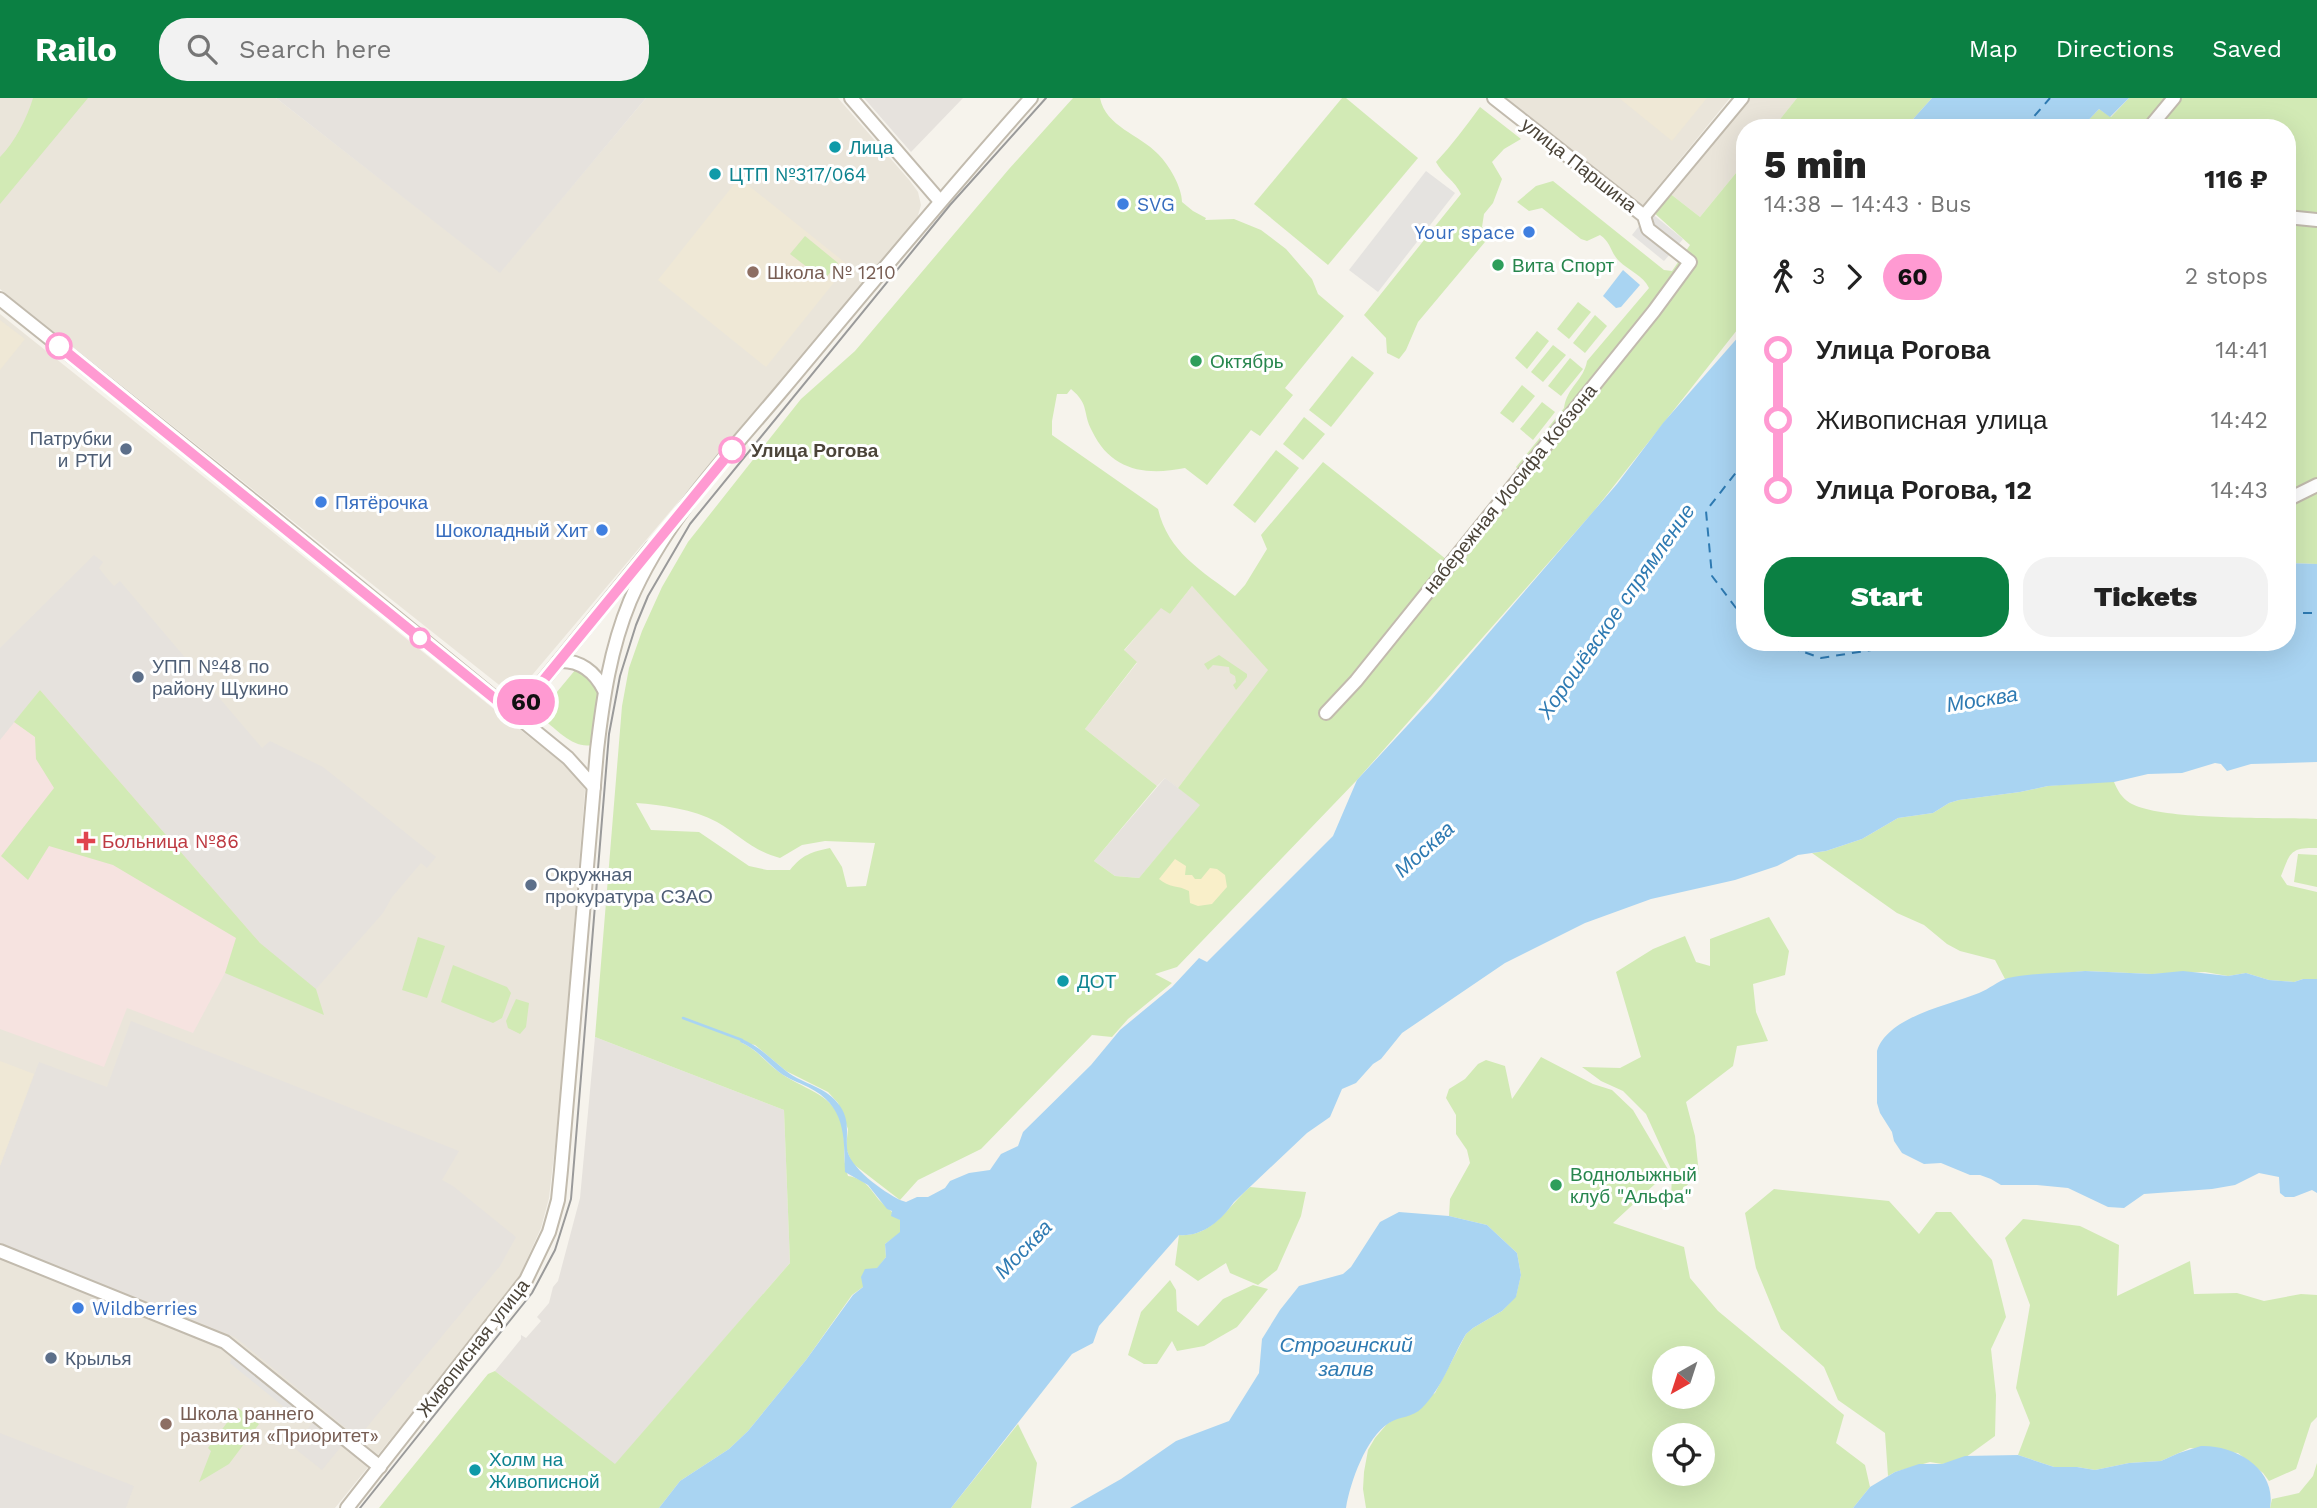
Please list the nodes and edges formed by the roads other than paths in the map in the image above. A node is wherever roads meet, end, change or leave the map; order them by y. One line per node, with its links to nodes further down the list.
1 (851, 98): 7 (street)
2 (1031, 98): 7 (street, Живописная улица)
3 (1494, 98): 8 (street, улица Паршина)
4 (1742, 98): 8 (street)
5 (2174, 98): 6 (street)
6 (2156, 119)
7 (940, 200): 15 (street, Живописная улица)
8 (1644, 216): 11 (street, улица Паршина)
9 (2296, 218): 10 (street)
10 (2317, 219)
11 (1690, 262): 18 (street, набережная Иосифа Кобзона)
12 (0, 299): 19 (street)
13 (2317, 485): 14 (street)
14 (2296, 496)
15 (676, 517): 16 (street); 17 (street, Живописная улица)
16 (559, 661): 17 (street); 19 (street)
17 (604, 690): 20 (street, Живописная улица)
18 (1326, 713)
19 (515, 715): 21 (street)
20 (597, 750): 21 (street); 22 (street, Живописная улица)
21 (568, 758): 22 (street)
22 (594, 787): 24 (street, Живописная улица)
23 (0, 1251): 24 (street)
24 (380, 1467): 25 (street, Живописная улица)
25 (346, 1508)

